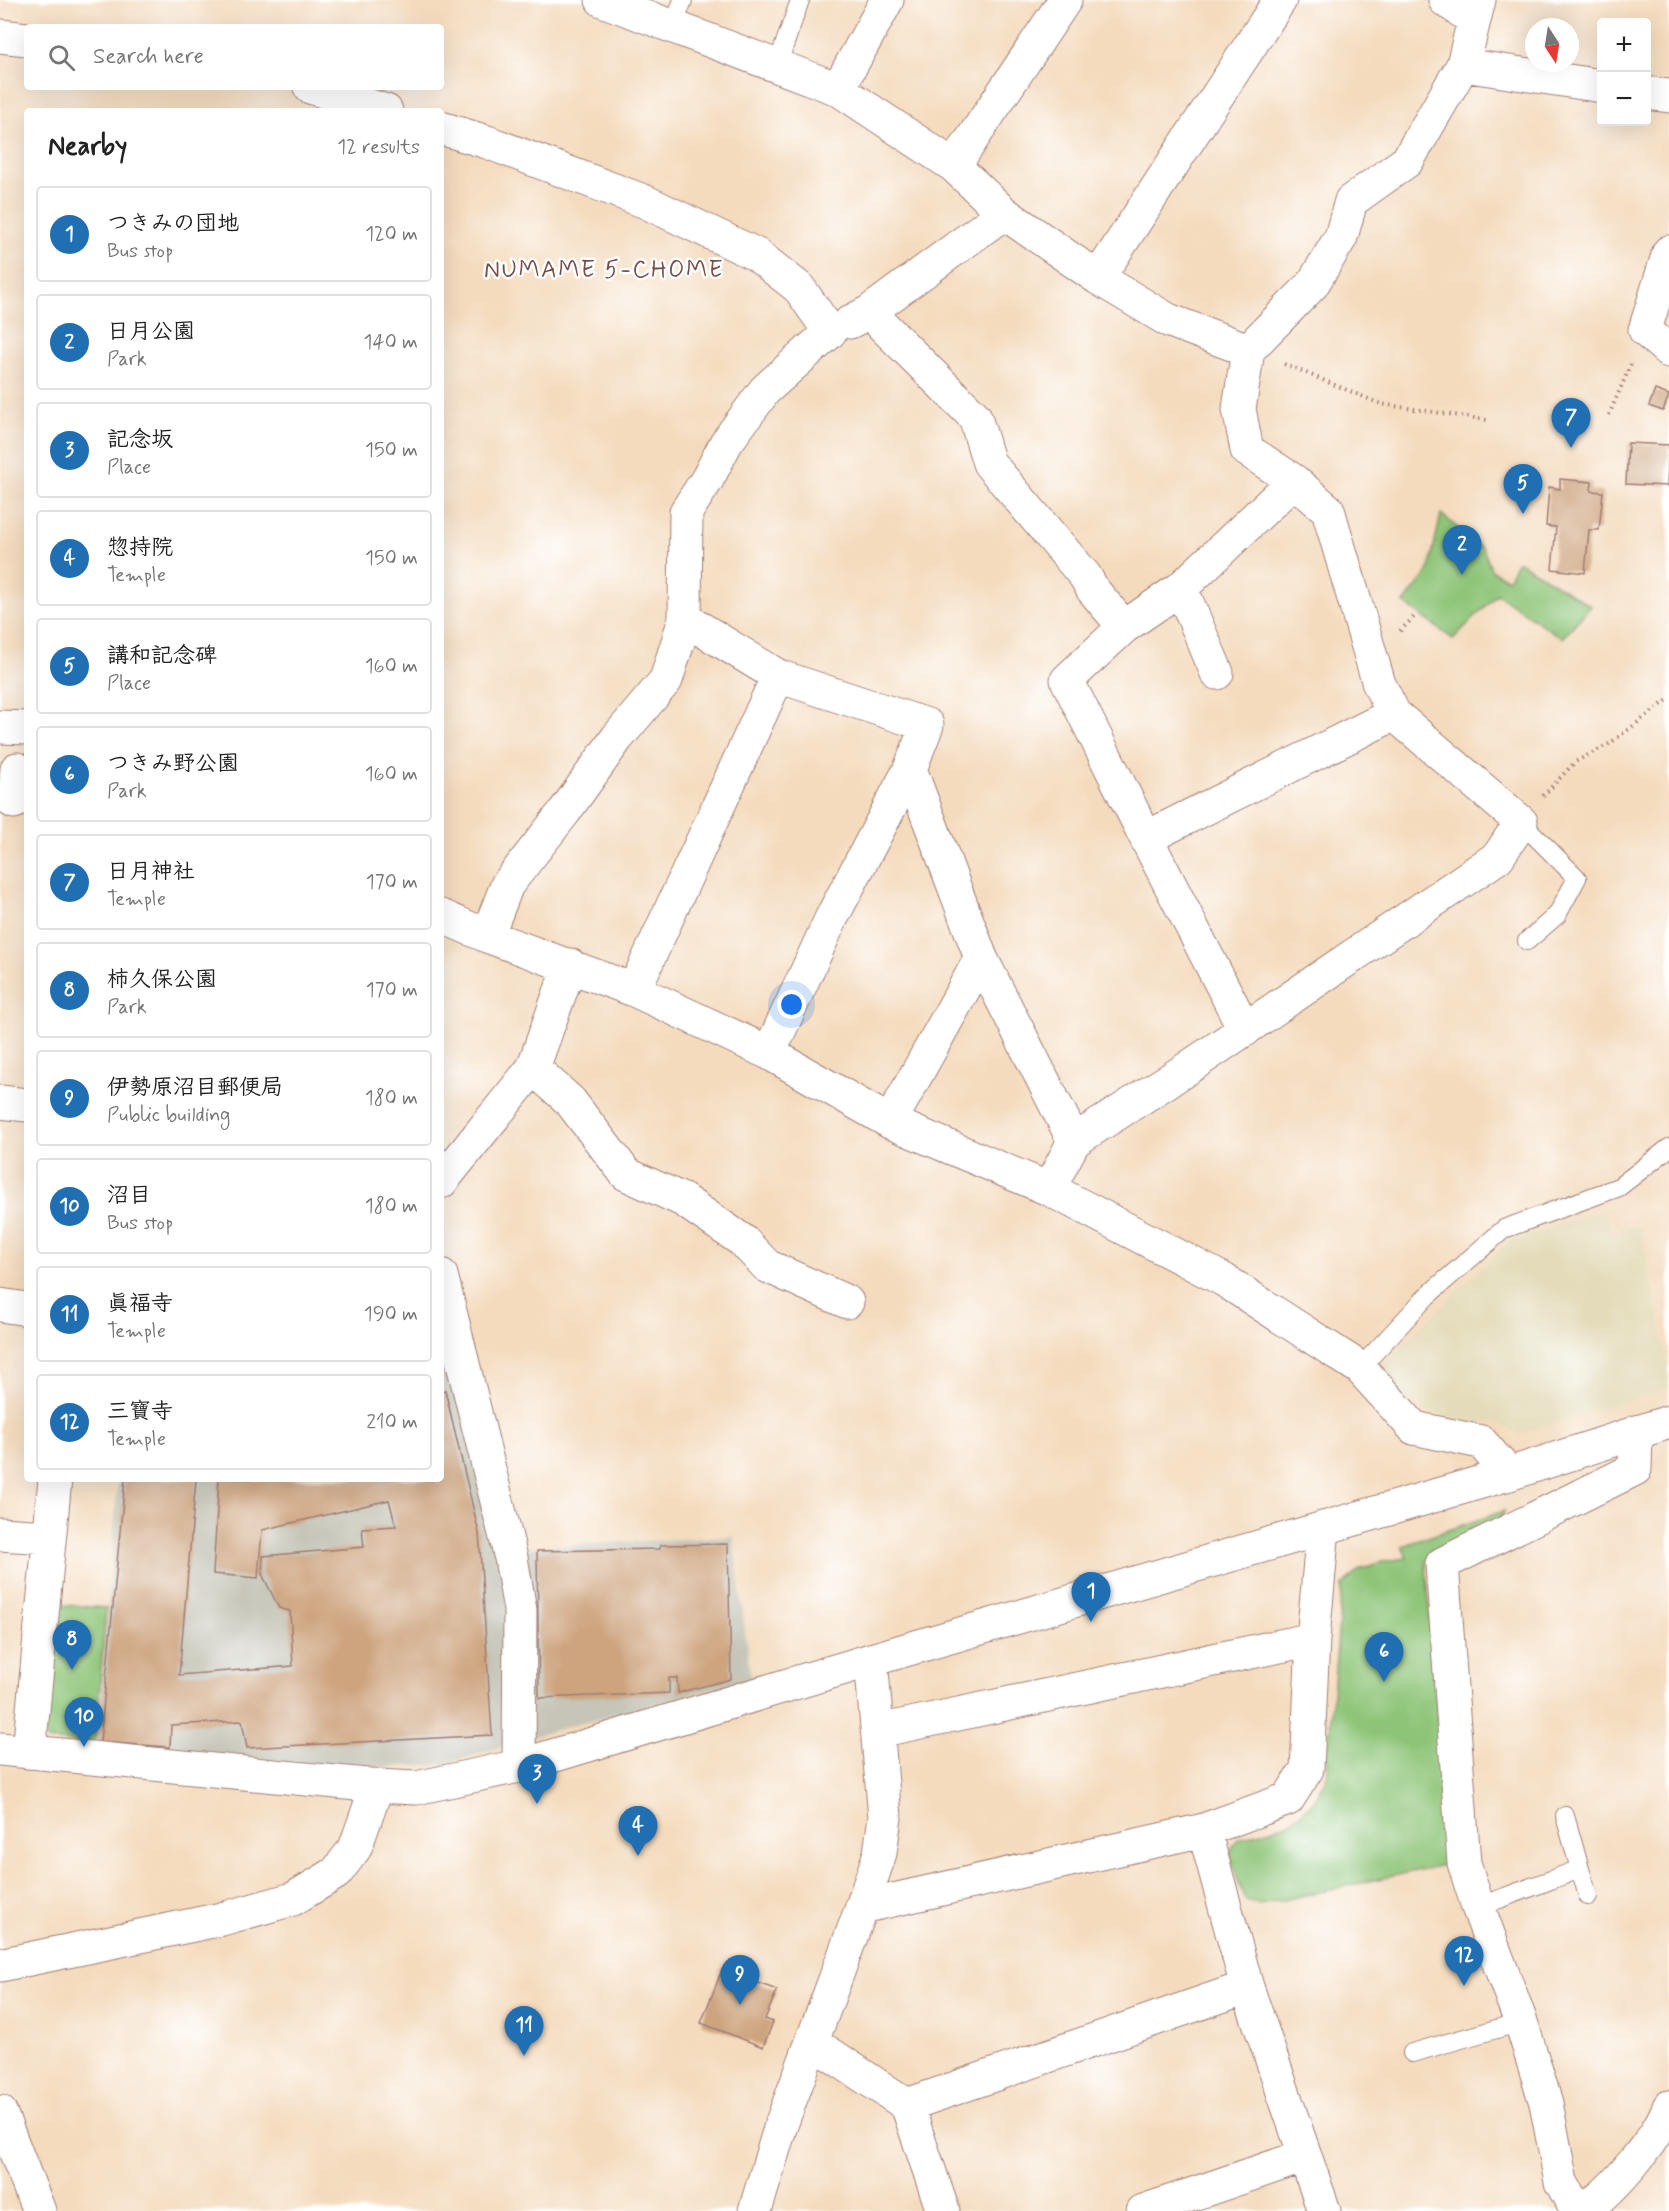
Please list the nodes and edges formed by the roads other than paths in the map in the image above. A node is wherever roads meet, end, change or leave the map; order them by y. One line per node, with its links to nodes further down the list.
1 (602, 0): 8 (street)
2 (800, 0): 12 (lane)
3 (887, 0): 14 (street)
4 (1065, 0): 20 (street)
5 (1280, 0): 23 (street)
6 (1445, 0): 7 (street)
7 (1476, 10): 11 (street)
8 (678, 13): 12 (street)
9 (0, 36): 10 (street)
10 (24, 39)
11 (1463, 65): 13 (street); 26 (street)
12 (777, 66): 14 (street)
13 (1597, 85)
14 (838, 89): 20 (street)
15 (320, 90): 18 (street)
16 (1651, 94): 17 (street)
17 (1669, 96)
18 (377, 108)
19 (444, 129): 25 (street)
20 (954, 166): 21 (street)
21 (1004, 213): 23 (street); 24 (street)
22 (1669, 252): 27 (street)
23 (1098, 278): 26 (street)
24 (869, 312): 25 (street); 31 (street)
25 (830, 332): 30 (street)
26 (1248, 350): 28 (street)
27 (1669, 351)
28 (1294, 481): 29 (street); 34 (street)
29 (1181, 588): 31 (street); 32 (street)
30 (685, 619): 33 (street); 41 (street)
31 (1124, 627): 39 (street)
32 (1217, 673)
33 (778, 676): 37 (street); 45 (street)
34 (1394, 714): 38 (street); 39 (street)
35 (0, 727): 36 (street)
36 (24, 728)
37 (910, 769): 43 (street); 47 (street)
38 (1521, 822): 42 (lane); 46 (street)
39 (1146, 838): 46 (street)
40 (444, 917): 41 (street)
41 (487, 936): 44 (street)
42 (1527, 941)
43 (981, 958): 51 (street); 52 (street)
44 (570, 965): 45 (street); 48 (street)
45 (634, 990): 47 (street)
46 (1245, 1030): 52 (street)
47 (769, 1053): 51 (street)
48 (533, 1068): 54 (street); 57 (street)
49 (0, 1102): 50 (street)
50 (24, 1105)
51 (890, 1122): 55 (street)
52 (1074, 1141): 55 (street)
53 (1669, 1148): 60 (lane)
54 (444, 1178)
55 (1049, 1190): 60 (street)
56 (444, 1287): 72 (street)
57 (848, 1302)
58 (0, 1305): 59 (street)
59 (24, 1308)
60 (1360, 1368): 63 (street)
61 (1669, 1422): 62 (street)
62 (1636, 1432): 63 (street); 79 (street)
63 (1509, 1474): 65 (street)
64 (55, 1482): 67 (street)
65 (1323, 1528): 68 (street); 69 (street)
66 (0, 1534): 67 (street)
67 (48, 1537): 71 (street)
68 (1313, 1639): 70 (street); 75 (street)
69 (871, 1660): 70 (street); 72 (street)
70 (878, 1731): 78 (street)
71 (15, 1750): 73 (street)
72 (519, 1766): 73 (street)
73 (377, 1786): 80 (street)
74 (1565, 1816): 76 (lane)
75 (1204, 1830): 78 (street); 81 (street)
76 (1580, 1869): 77 (lane); 79 (lane)
77 (1588, 1896)
78 (862, 1907): 83 (street)
79 (1478, 1907): 82 (street)
80 (0, 1965)
81 (1247, 1987): 85 (street); 88 (street)
82 (1521, 2022): 84 (lane); 95 (street)
83 (812, 2043): 85 (street); 91 (street)
84 (1412, 2053)
85 (907, 2105): 92 (street)
86 (1669, 2108): 96 (street)
87 (0, 2112): 89 (street)
88 (1305, 2156): 93 (street); 94 (street)
89 (10, 2166): 90 (street)
90 (39, 2211)
91 (755, 2211)
92 (943, 2211)
93 (1143, 2211)
94 (1324, 2211)
95 (1577, 2211)
96 (1582, 2211)

